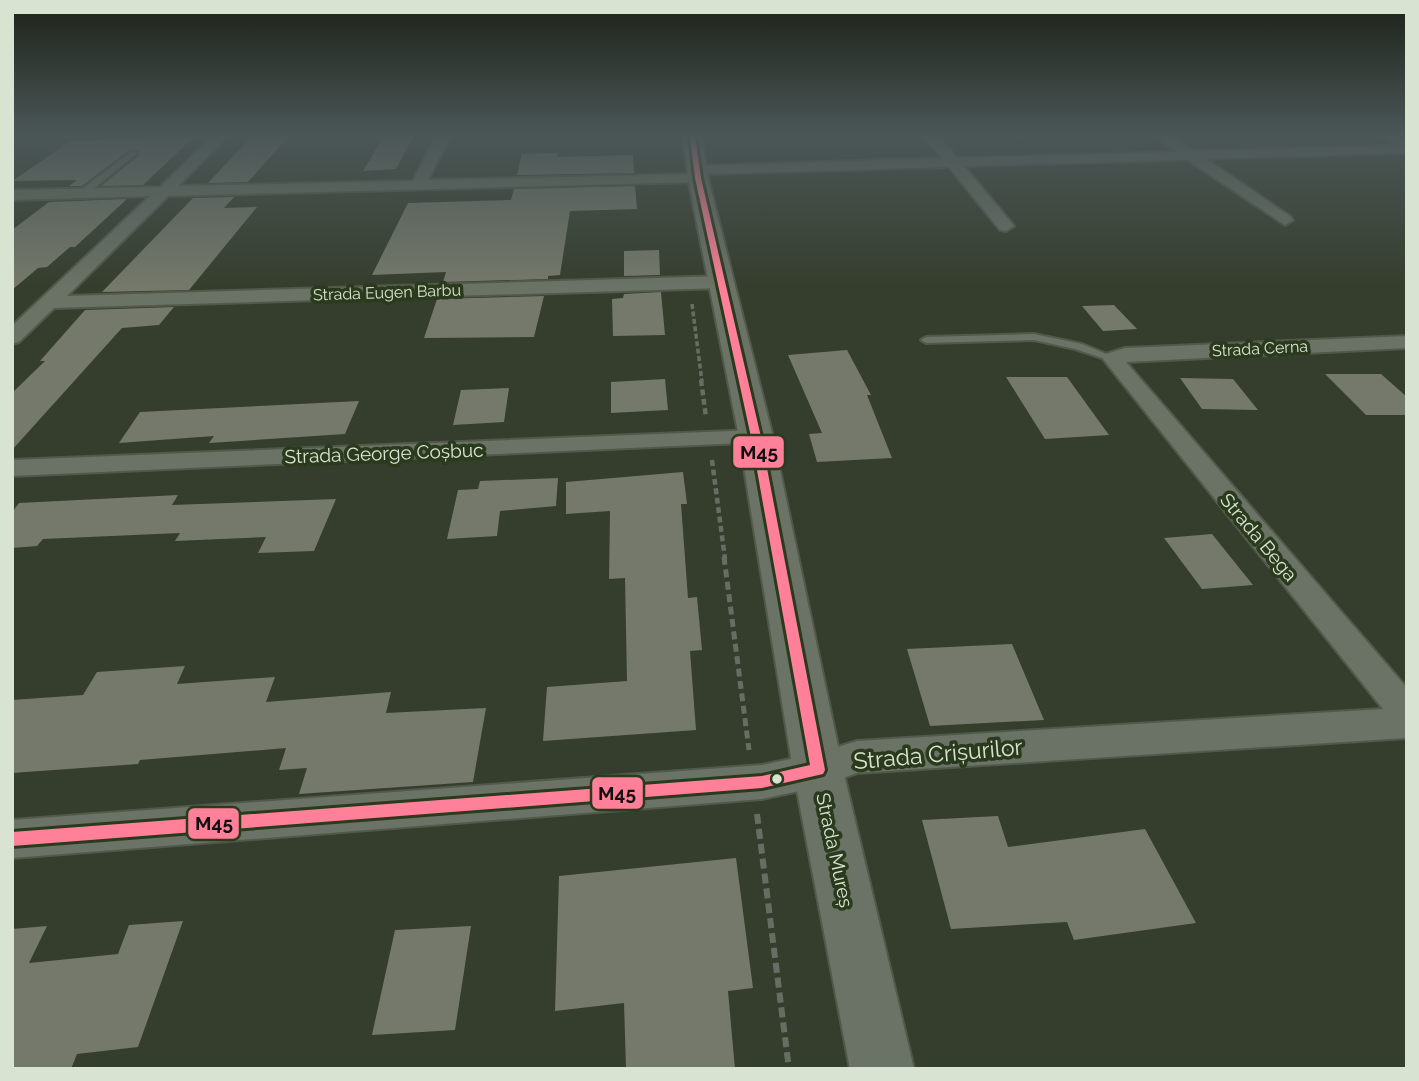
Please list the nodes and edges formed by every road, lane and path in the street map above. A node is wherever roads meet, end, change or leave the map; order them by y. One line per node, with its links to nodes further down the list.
1 (91, 186): 8 (lane)
2 (171, 186): 7 (street)
3 (328, 186): 7 (street)
4 (701, 186): 12 (street, Strada Mureș)
5 (973, 186): 11 (street)
6 (1236, 186): 10 (street)
7 (168, 189): 8 (street); 14 (street)
8 (84, 192): 9 (street)
9 (12, 195)
10 (1285, 220)
11 (1006, 226)
12 (723, 282): 13 (street, Strada Eugen Barbu); 19 (street, Strada Mureș)
13 (689, 283): 14 (street, Strada Eugen Barbu); 20 (path)
14 (51, 302): 15 (street)
15 (12, 338)
16 (926, 340): 18 (lane)
17 (1407, 342): 18 (street, Strada Cerna)
18 (1114, 359): 22 (street, Strada Bega)
19 (755, 438): 20 (street, Strada George Coșbuc); 24 (street, Strada Mureș)
20 (709, 439): 21 (street, Strada George Coșbuc); 25 (path)
21 (12, 468)
22 (1407, 713)
23 (1407, 723): 24 (street, Strada Crișurilor)
24 (818, 770): 25 (street, Strada Crișurilor); 28 (street, Strada Mureș)
25 (753, 782): 26 (street, Strada Crișurilor); 27 (path)
26 (12, 839)
27 (789, 1069)
28 (882, 1069)

